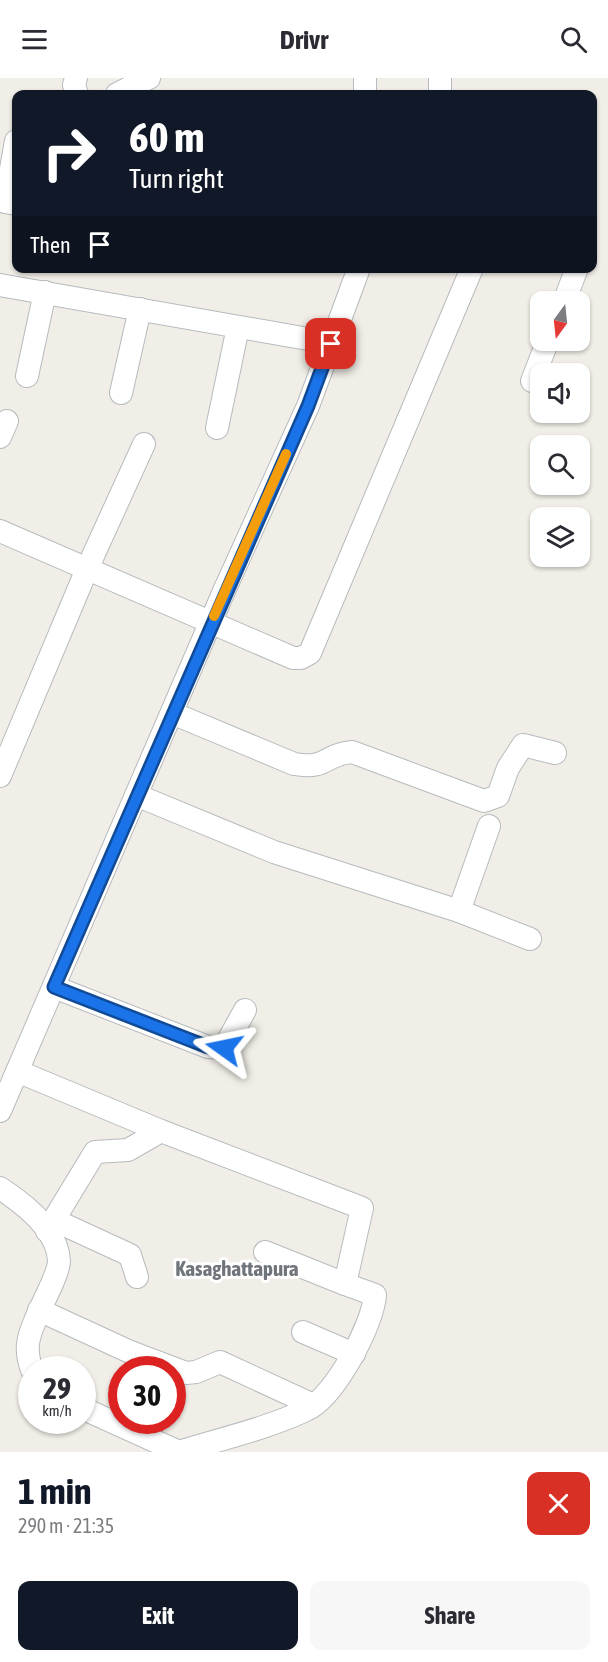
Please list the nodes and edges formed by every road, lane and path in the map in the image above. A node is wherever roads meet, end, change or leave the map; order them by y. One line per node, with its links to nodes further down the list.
1 (149, 78): 2 (street)
2 (125, 90)
3 (12, 171): 4 (street)
4 (7, 209)
5 (357, 273): 13 (street)
6 (470, 273): 20 (street)
7 (575, 273): 9 (street)
8 (0, 285): 10 (street)
9 (568, 291)
10 (45, 292): 11 (street); 14 (street)
11 (140, 309): 12 (street); 15 (street)
12 (238, 327): 13 (street); 16 (street)
13 (331, 344): 20 (street)
14 (27, 376)
15 (121, 393)
16 (217, 428)
17 (144, 444): 19 (street)
18 (0, 531): 19 (street)
19 (87, 569): 20 (street); 23 (street)
20 (211, 623): 21 (street)
21 (172, 713): 22 (street); 24 (street)
22 (555, 753)
23 (0, 776)
24 (136, 795): 26 (street); 28 (street)
25 (489, 826): 26 (street)
26 (459, 911): 27 (street)
27 (530, 939)
28 (54, 987): 29 (street); 30 (street)
29 (245, 1010)
30 (17, 1071): 31 (street); 32 (street)
31 (0, 1111)
32 (161, 1131): 34 (street); 37 (street)
33 (0, 1188): 34 (street)
34 (50, 1226): 36 (street); 38 (street)
35 (265, 1252): 37 (street)
36 (137, 1277)
37 (345, 1284): 40 (street)
38 (39, 1310): 41 (street); 42 (street)
39 (303, 1332): 40 (street)
40 (354, 1354): 42 (street)
41 (27, 1356)
42 (313, 1405): 44 (street)
43 (96, 1414): 44 (street)
44 (179, 1452)

